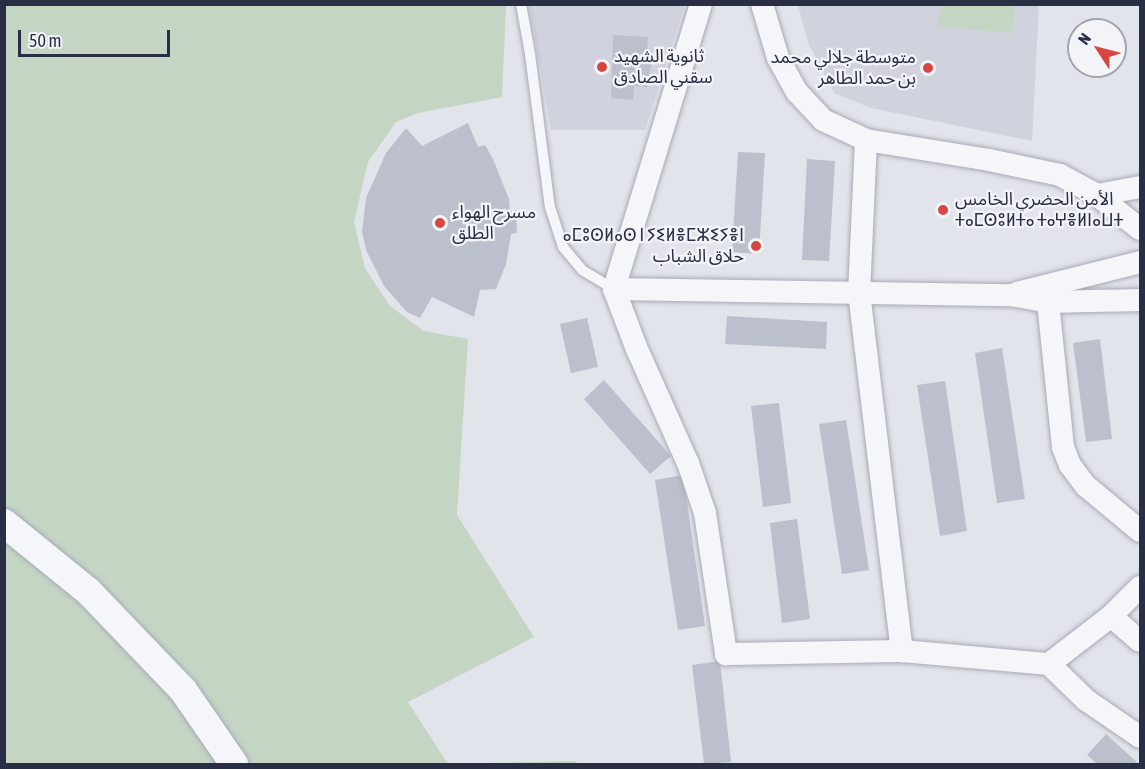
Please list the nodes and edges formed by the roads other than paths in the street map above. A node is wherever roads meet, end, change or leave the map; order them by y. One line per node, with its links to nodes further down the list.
1 (520, 4): 9 (lane)
2 (701, 4): 9 (street)
3 (762, 4): 4 (street)
4 (866, 140): 6 (street); 10 (street)
5 (1140, 187): 6 (street)
6 (1097, 195): 7 (street)
7 (1140, 229)
8 (1140, 262): 11 (street)
9 (614, 289): 10 (street); 19 (street)
10 (859, 292): 11 (street); 19 (street)
11 (1010, 295): 13 (street)
12 (1140, 300): 13 (street)
13 (1048, 302): 15 (street)
14 (4, 523): 22 (street)
15 (1140, 531)
16 (1140, 587): 17 (street)
17 (1111, 616): 18 (street); 20 (street)
18 (1140, 641)
19 (902, 651): 20 (street)
20 (1049, 664): 21 (street)
21 (1140, 736)
22 (234, 765)

